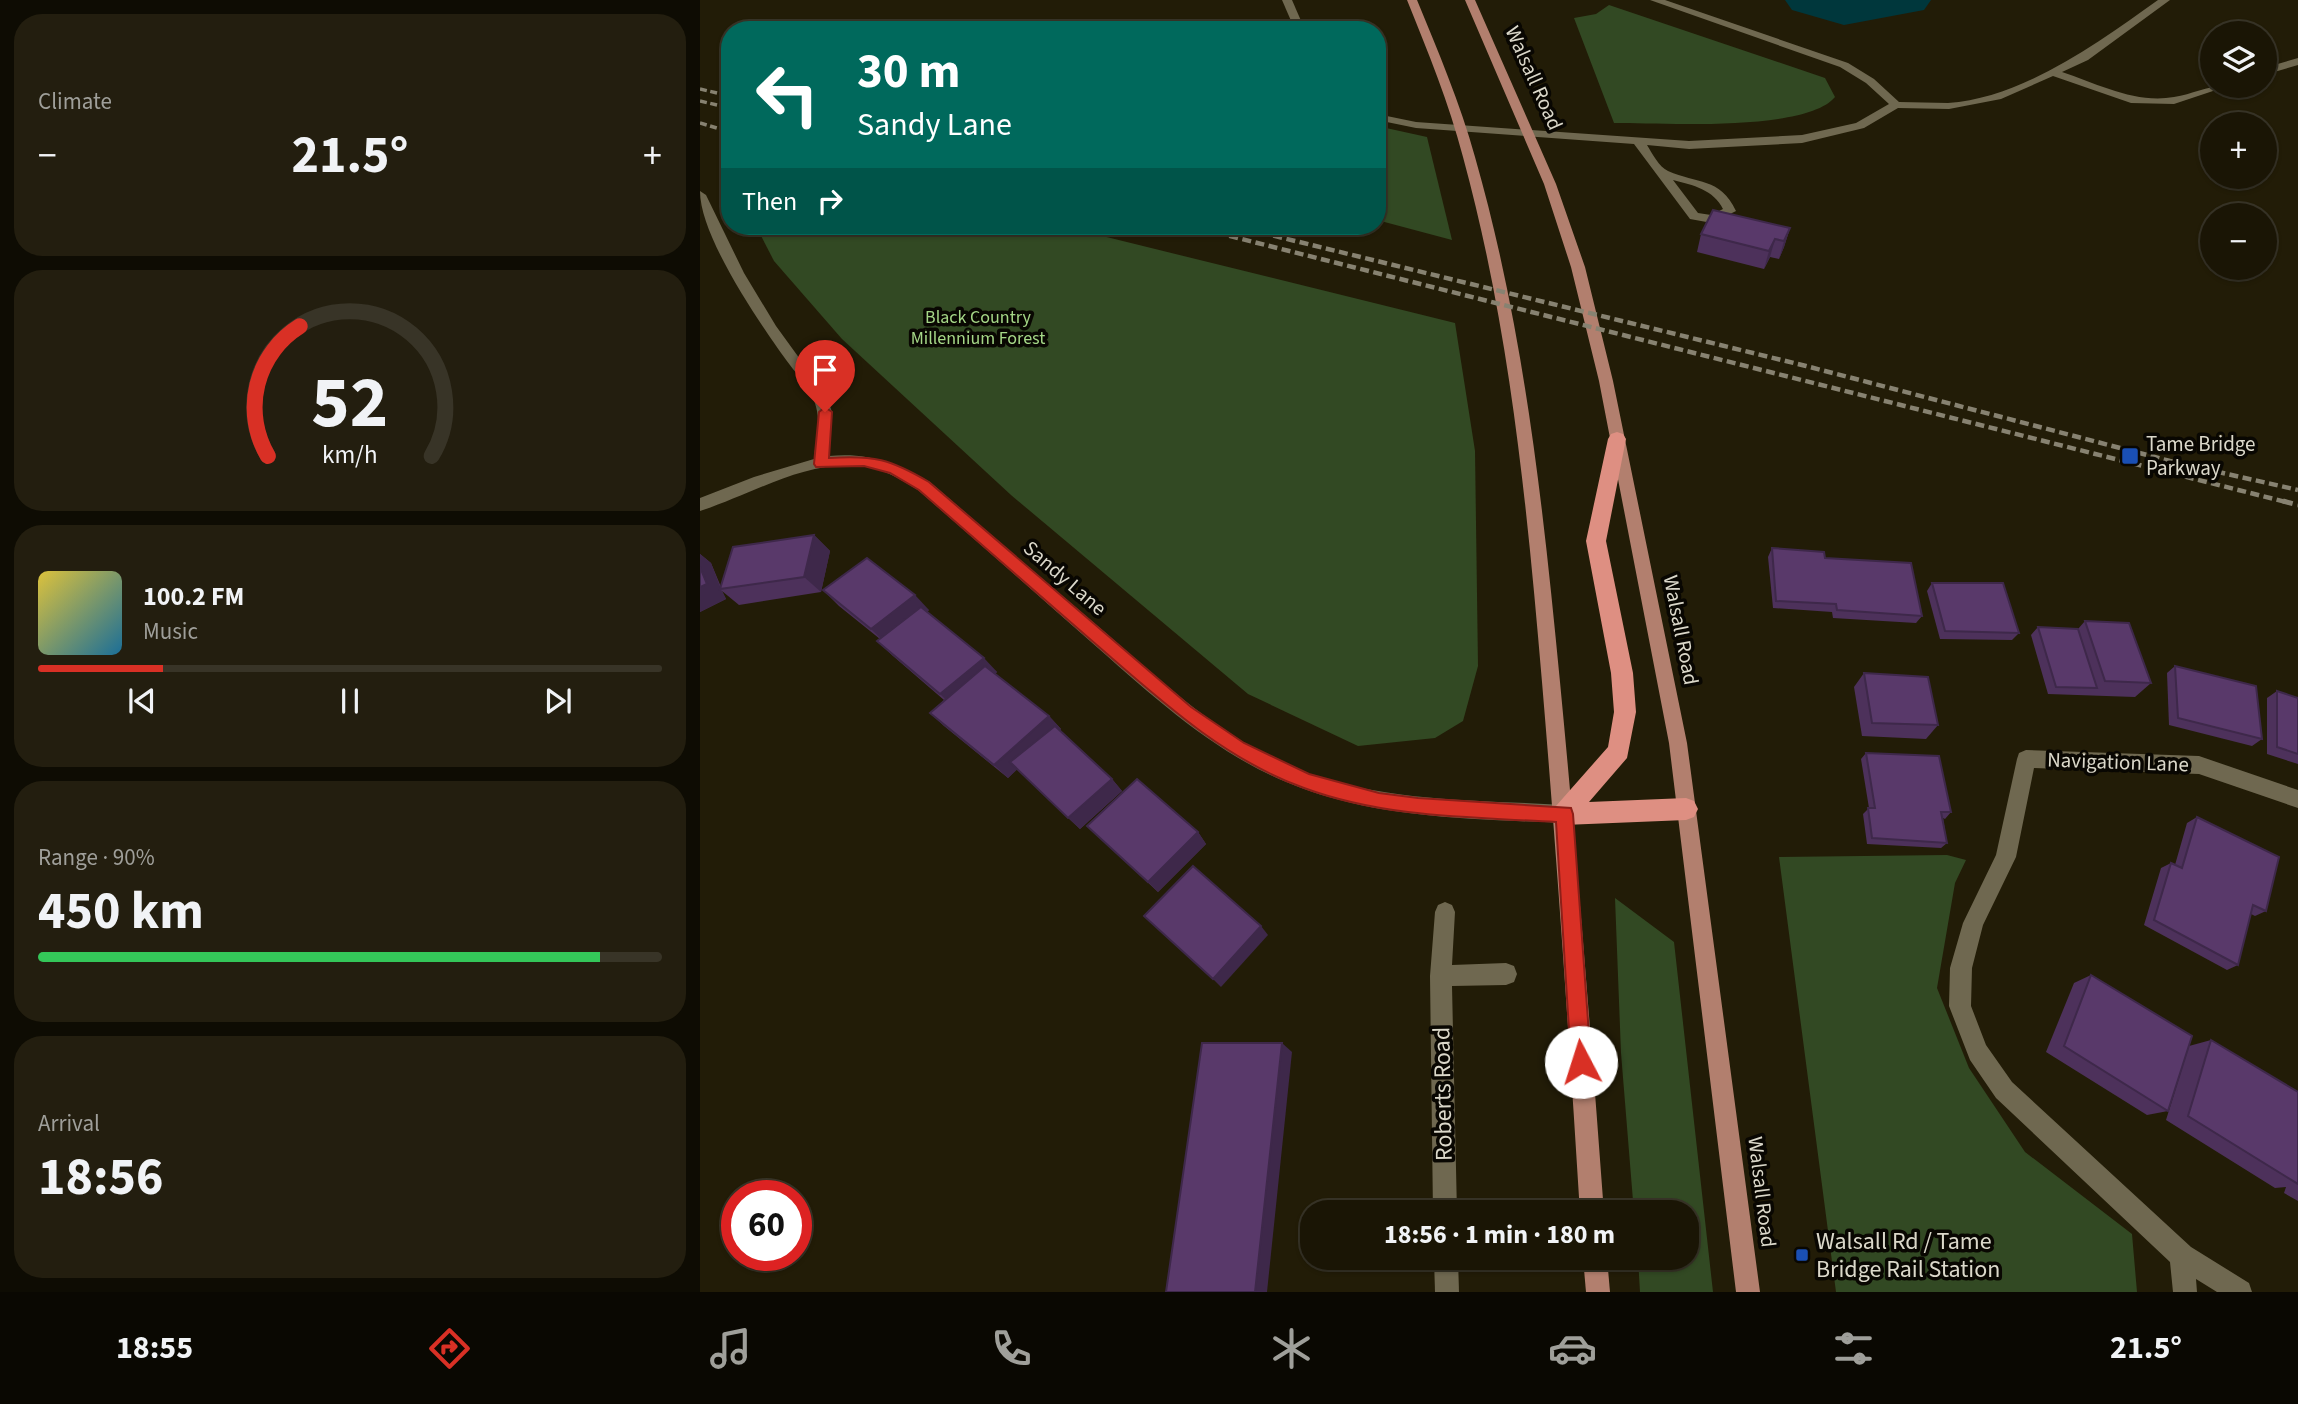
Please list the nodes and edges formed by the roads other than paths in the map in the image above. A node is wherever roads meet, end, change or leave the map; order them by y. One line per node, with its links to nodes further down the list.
1 (1287, 0): 6 (street)
2 (1412, 0): 21 (main road)
3 (1470, 0): 16 (main road, Walsall Road)
4 (1655, 0): 11 (street)
5 (2165, 0): 9 (street)
6 (1296, 21)
7 (2298, 61): 8 (street)
8 (2277, 68)
9 (2053, 72): 10 (street); 11 (street)
10 (2200, 93)
11 (1896, 104): 13 (street)
12 (1386, 119): 13 (street)
13 (1638, 142): 14 (street)
14 (1660, 172): 14 (street)
15 (700, 195): 17 (street)
16 (1617, 439): 20 (main road, Walsall Road); 21 (highway)
17 (821, 464): 18 (street, Sandy Lane); 21 (street, Sandy Lane)
18 (700, 505)
19 (2298, 799): 27 (street, Navigation Lane)
20 (1686, 809): 21 (highway); 32 (main road, Walsall Road)
21 (1564, 814): 26 (main road)
22 (1445, 912): 24 (street, Roberts Road)
23 (1506, 974): 24 (street)
24 (1441, 976): 25 (street, Roberts Road)
25 (1445, 1200)
26 (1591, 1200)
27 (2182, 1255): 33 (street); 34 (street, Navigation Lane)
28 (1446, 1270): 30 (street)
29 (1596, 1270): 31 (main road)
30 (1447, 1292)
31 (1598, 1292)
32 (1748, 1292)
33 (2185, 1292)
34 (2240, 1292)

